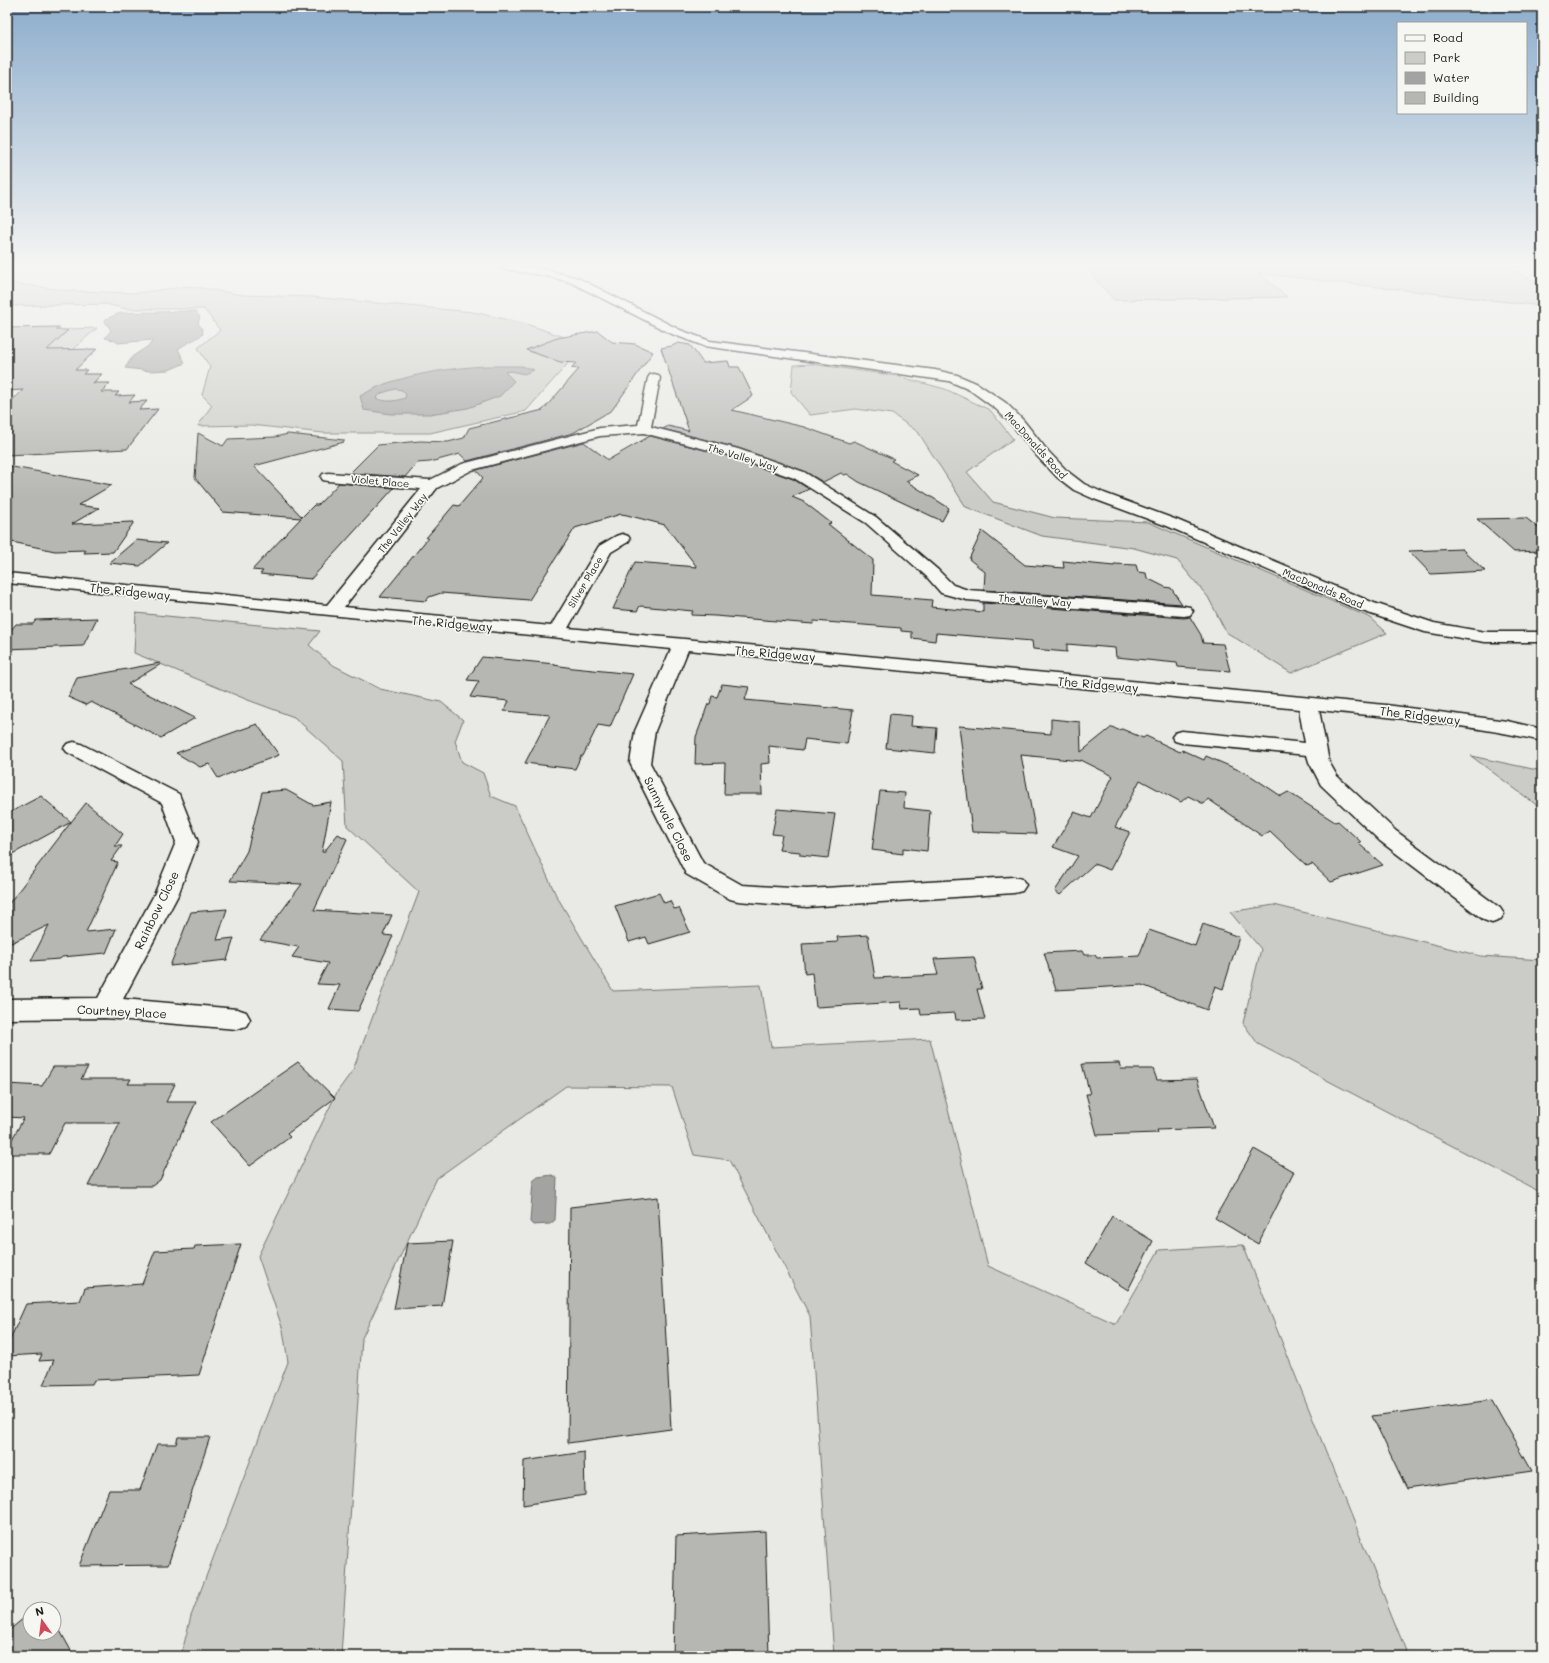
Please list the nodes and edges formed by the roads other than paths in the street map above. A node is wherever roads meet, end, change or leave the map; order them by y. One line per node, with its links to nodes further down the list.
1 (707, 344): 11 (street, MacDonalds Road)
2 (654, 378): 3 (street)
3 (644, 428): 5 (street, The Valley Way); 9 (street, The Valley Way)
4 (328, 477): 5 (street, Violet Place)
5 (432, 485): 8 (street, The Valley Way)
6 (622, 539): 10 (street, Silver Place)
7 (7, 578): 8 (street, The Ridgeway)
8 (332, 611): 10 (street, The Ridgeway)
9 (1184, 612)
10 (556, 633): 12 (street, The Ridgeway)
11 (1542, 637)
12 (682, 644): 13 (street, The Ridgeway); 18 (street, Sunnyvale Close)
13 (1308, 704): 14 (street, The Ridgeway); 17 (street)
14 (1542, 735)
15 (1182, 736): 17 (street)
16 (74, 748): 20 (street, Rainbow Close)
17 (1316, 750): 19 (street)
18 (1014, 885)
19 (1492, 914)
20 (105, 1008): 21 (street, Courtney Place); 22 (street, Courtney Place)
21 (7, 1009)
22 (237, 1020)

